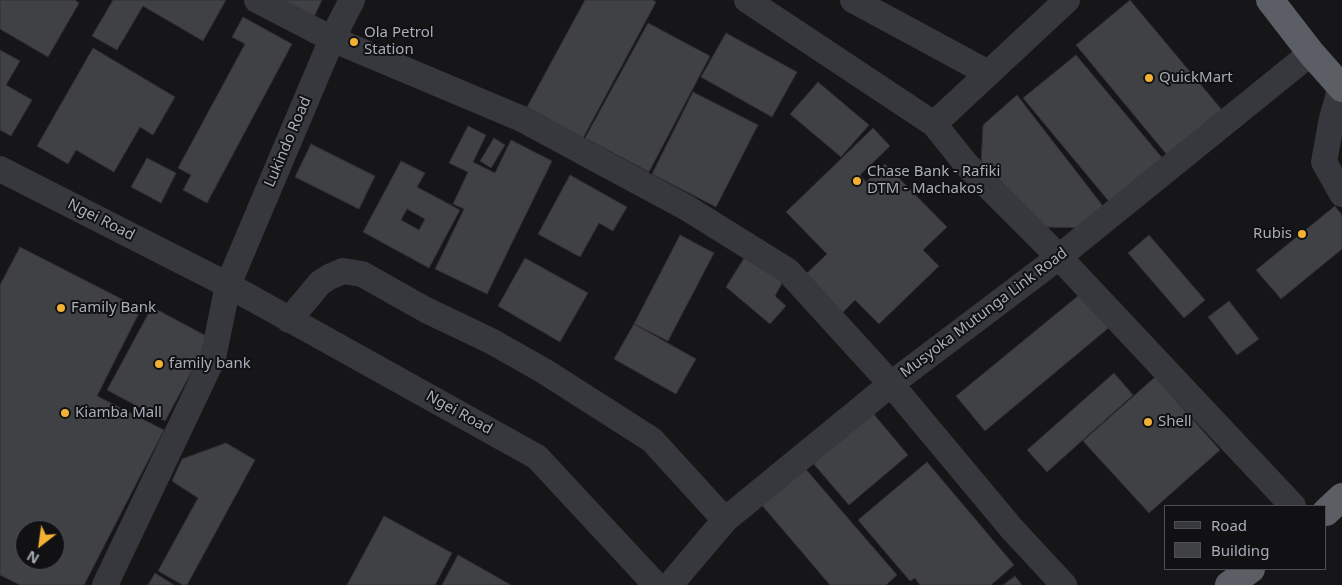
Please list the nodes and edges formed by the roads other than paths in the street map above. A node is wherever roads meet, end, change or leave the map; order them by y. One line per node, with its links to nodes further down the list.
1 (257, 0): 7 (street)
2 (352, 0): 7 (street, Lukindo Road)
3 (747, 0): 11 (street)
4 (853, 0): 9 (street)
5 (1270, 0): 8 (highway)
6 (1058, 2): 9 (street)
7 (332, 39): 15 (street, Lukindo Road); 17 (street)
8 (1311, 54): 10 (highway); 14 (street, Musyoka Mutunga Link Road)
9 (988, 74): 11 (street)
10 (1341, 88): 13 (street)
11 (934, 124): 14 (street)
12 (0, 169): 15 (street, Ngei Road)
13 (1342, 194)
14 (1059, 257): 17 (street, Musyoka Mutunga Link Road); 19 (street)
15 (228, 285): 16 (street, Ngei Road); 23 (street)
16 (289, 320): 21 (street); 24 (street, Ngei Road)
17 (891, 384): 21 (street, Musyoka Mutunga Link Road); 26 (street)
18 (1342, 498): 20 (highway)
19 (1292, 505)
20 (1327, 511)
21 (725, 520): 25 (street, Musyoka Mutunga Link Road)
22 (1250, 570): 27 (highway)
23 (105, 585)
24 (656, 585)
25 (670, 585)
26 (1064, 585)
27 (1229, 585)

